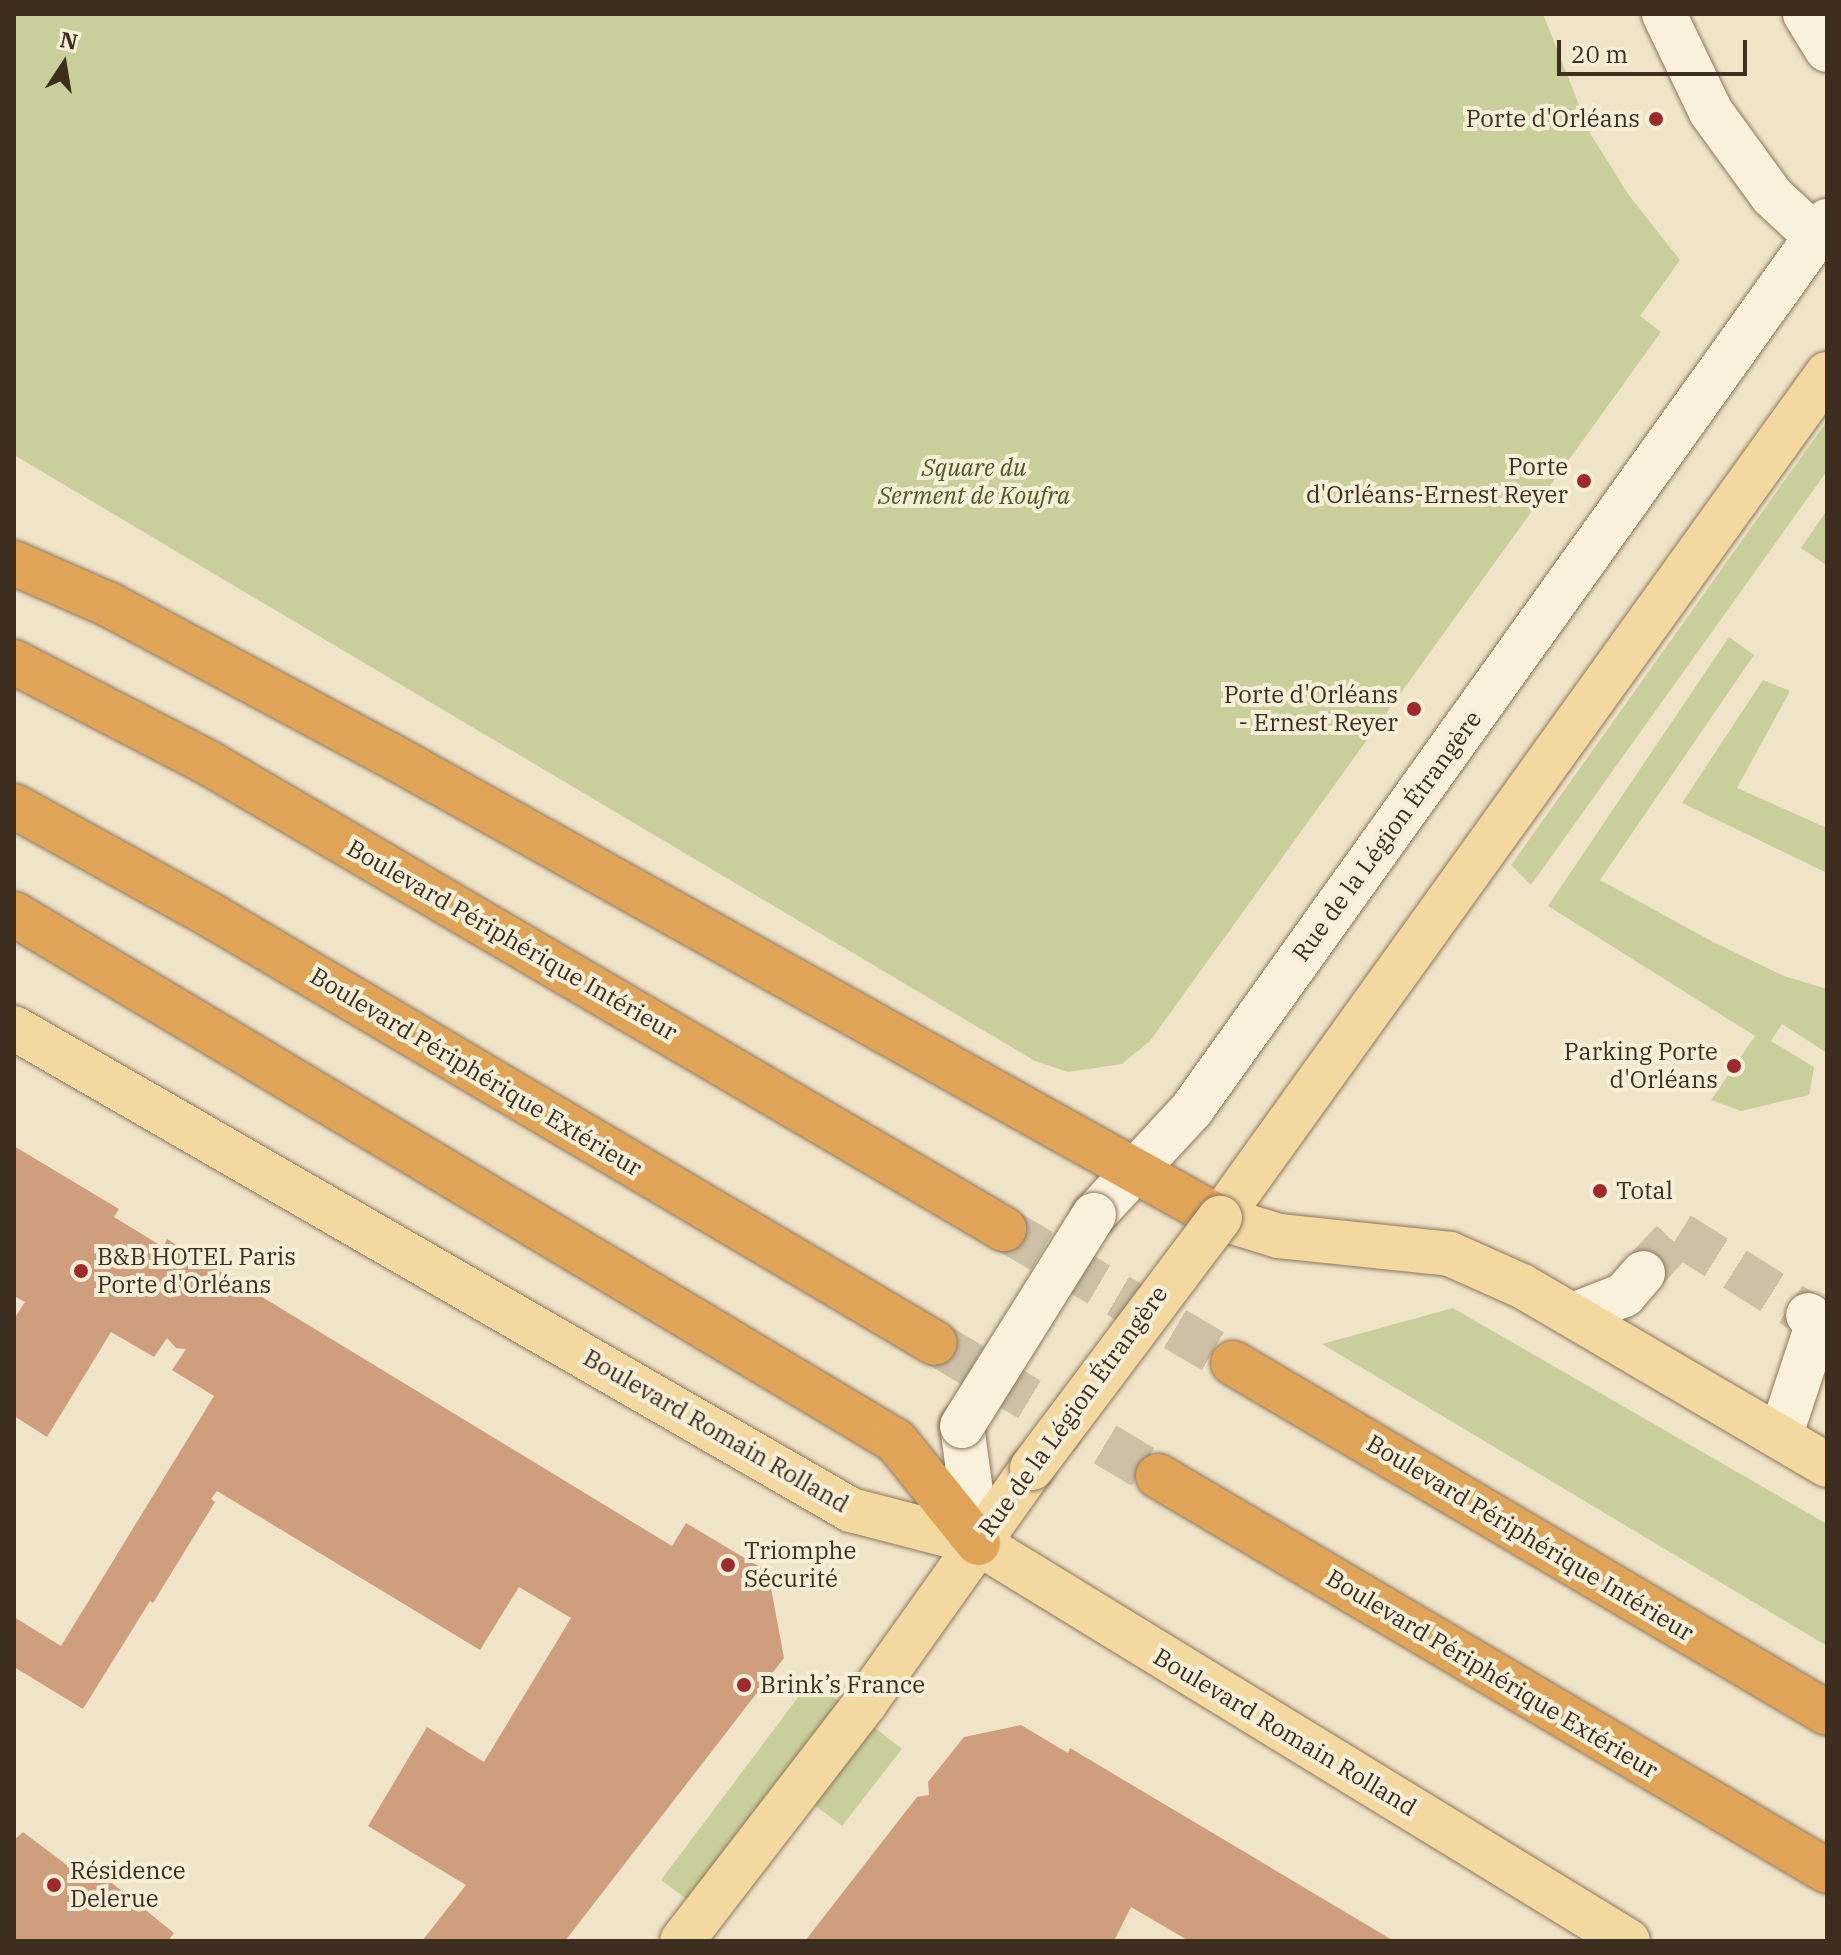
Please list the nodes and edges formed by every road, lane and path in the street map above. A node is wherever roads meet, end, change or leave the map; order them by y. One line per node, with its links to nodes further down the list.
1 (1664, 14): 4 (lane)
2 (1805, 14): 3 (lane)
3 (1827, 50)
4 (1821, 229): 11 (lane, Rue de la Légion Étrangère)
5 (1827, 374): 12 (main road, Rue de la Légion Étrangère)
6 (14, 563): 11 (highway)
7 (14, 662): 13 (highway, Boulevard Périphérique Intérieur)
8 (14, 806): 17 (highway, Boulevard Périphérique Extérieur)
9 (14, 914): 22 (highway)
10 (14, 1028): 22 (main road, Boulevard Romain Rolland)
11 (1133, 1170): 12 (highway); 22 (lane, Rue de la Légion Étrangère, bridge)
12 (1220, 1218): 15 (main road); 22 (main road, Rue de la Légion Étrangère, bridge)
13 (1004, 1229)
14 (1643, 1273): 15 (lane)
15 (1573, 1315): 19 (main road)
16 (1808, 1315): 19 (lane)
17 (935, 1343)
18 (1233, 1363): 23 (highway, Boulevard Périphérique Intérieur)
19 (1780, 1437): 20 (main road)
20 (1827, 1465)
21 (1158, 1476): 24 (highway, Boulevard Périphérique Extérieur)
22 (978, 1543): 25 (main road); 26 (main road, Boulevard Romain Rolland)
23 (1827, 1713)
24 (1827, 1871)
25 (682, 1941)
26 (1628, 1941)

